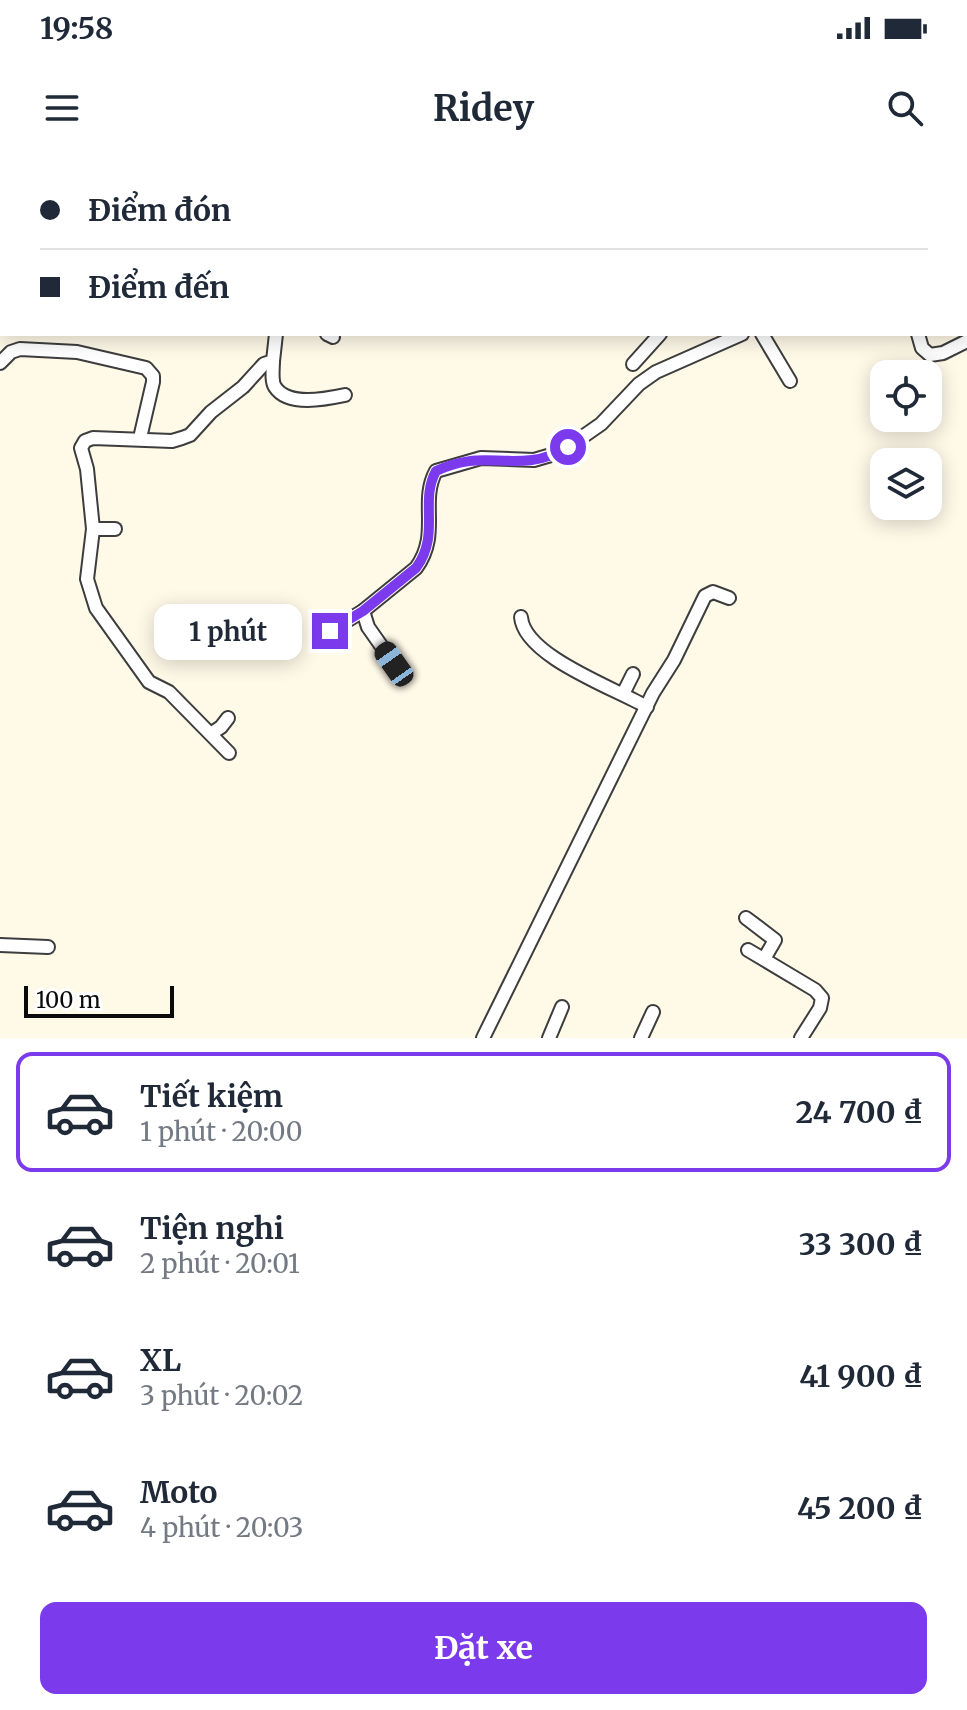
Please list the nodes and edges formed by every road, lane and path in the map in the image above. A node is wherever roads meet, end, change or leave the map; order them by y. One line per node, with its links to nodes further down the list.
1 (276, 336): 9 (street)
2 (658, 336): 11 (street)
3 (707, 336): 8 (street)
4 (737, 336): 8 (street)
5 (763, 336): 12 (street)
6 (919, 336): 7 (street)
7 (967, 341)
8 (711, 347): 17 (street)
9 (273, 361): 13 (street); 14 (street)
10 (0, 363): 14 (street)
11 (633, 364)
12 (790, 381)
13 (345, 395)
14 (140, 438): 15 (street)
15 (93, 529): 16 (street); 28 (street)
16 (115, 529)
17 (409, 574): 18 (street); 20 (street)
18 (419, 585)
19 (729, 598): 26 (street)
20 (363, 611): 22 (street); 23 (street)
21 (521, 617): 25 (street)
22 (330, 631)
23 (394, 664)
24 (633, 674): 25 (street)
25 (623, 694): 26 (street)
26 (647, 707): 37 (street)
27 (228, 718): 28 (street)
28 (212, 733): 29 (street)
29 (229, 753)
30 (746, 918): 34 (street)
31 (0, 945): 32 (street)
32 (48, 947)
33 (748, 950): 34 (street)
34 (764, 959): 40 (street)
35 (562, 1007): 38 (street)
36 (653, 1012): 39 (street)
37 (483, 1038)
38 (549, 1038)
39 (641, 1038)
40 (801, 1038)

